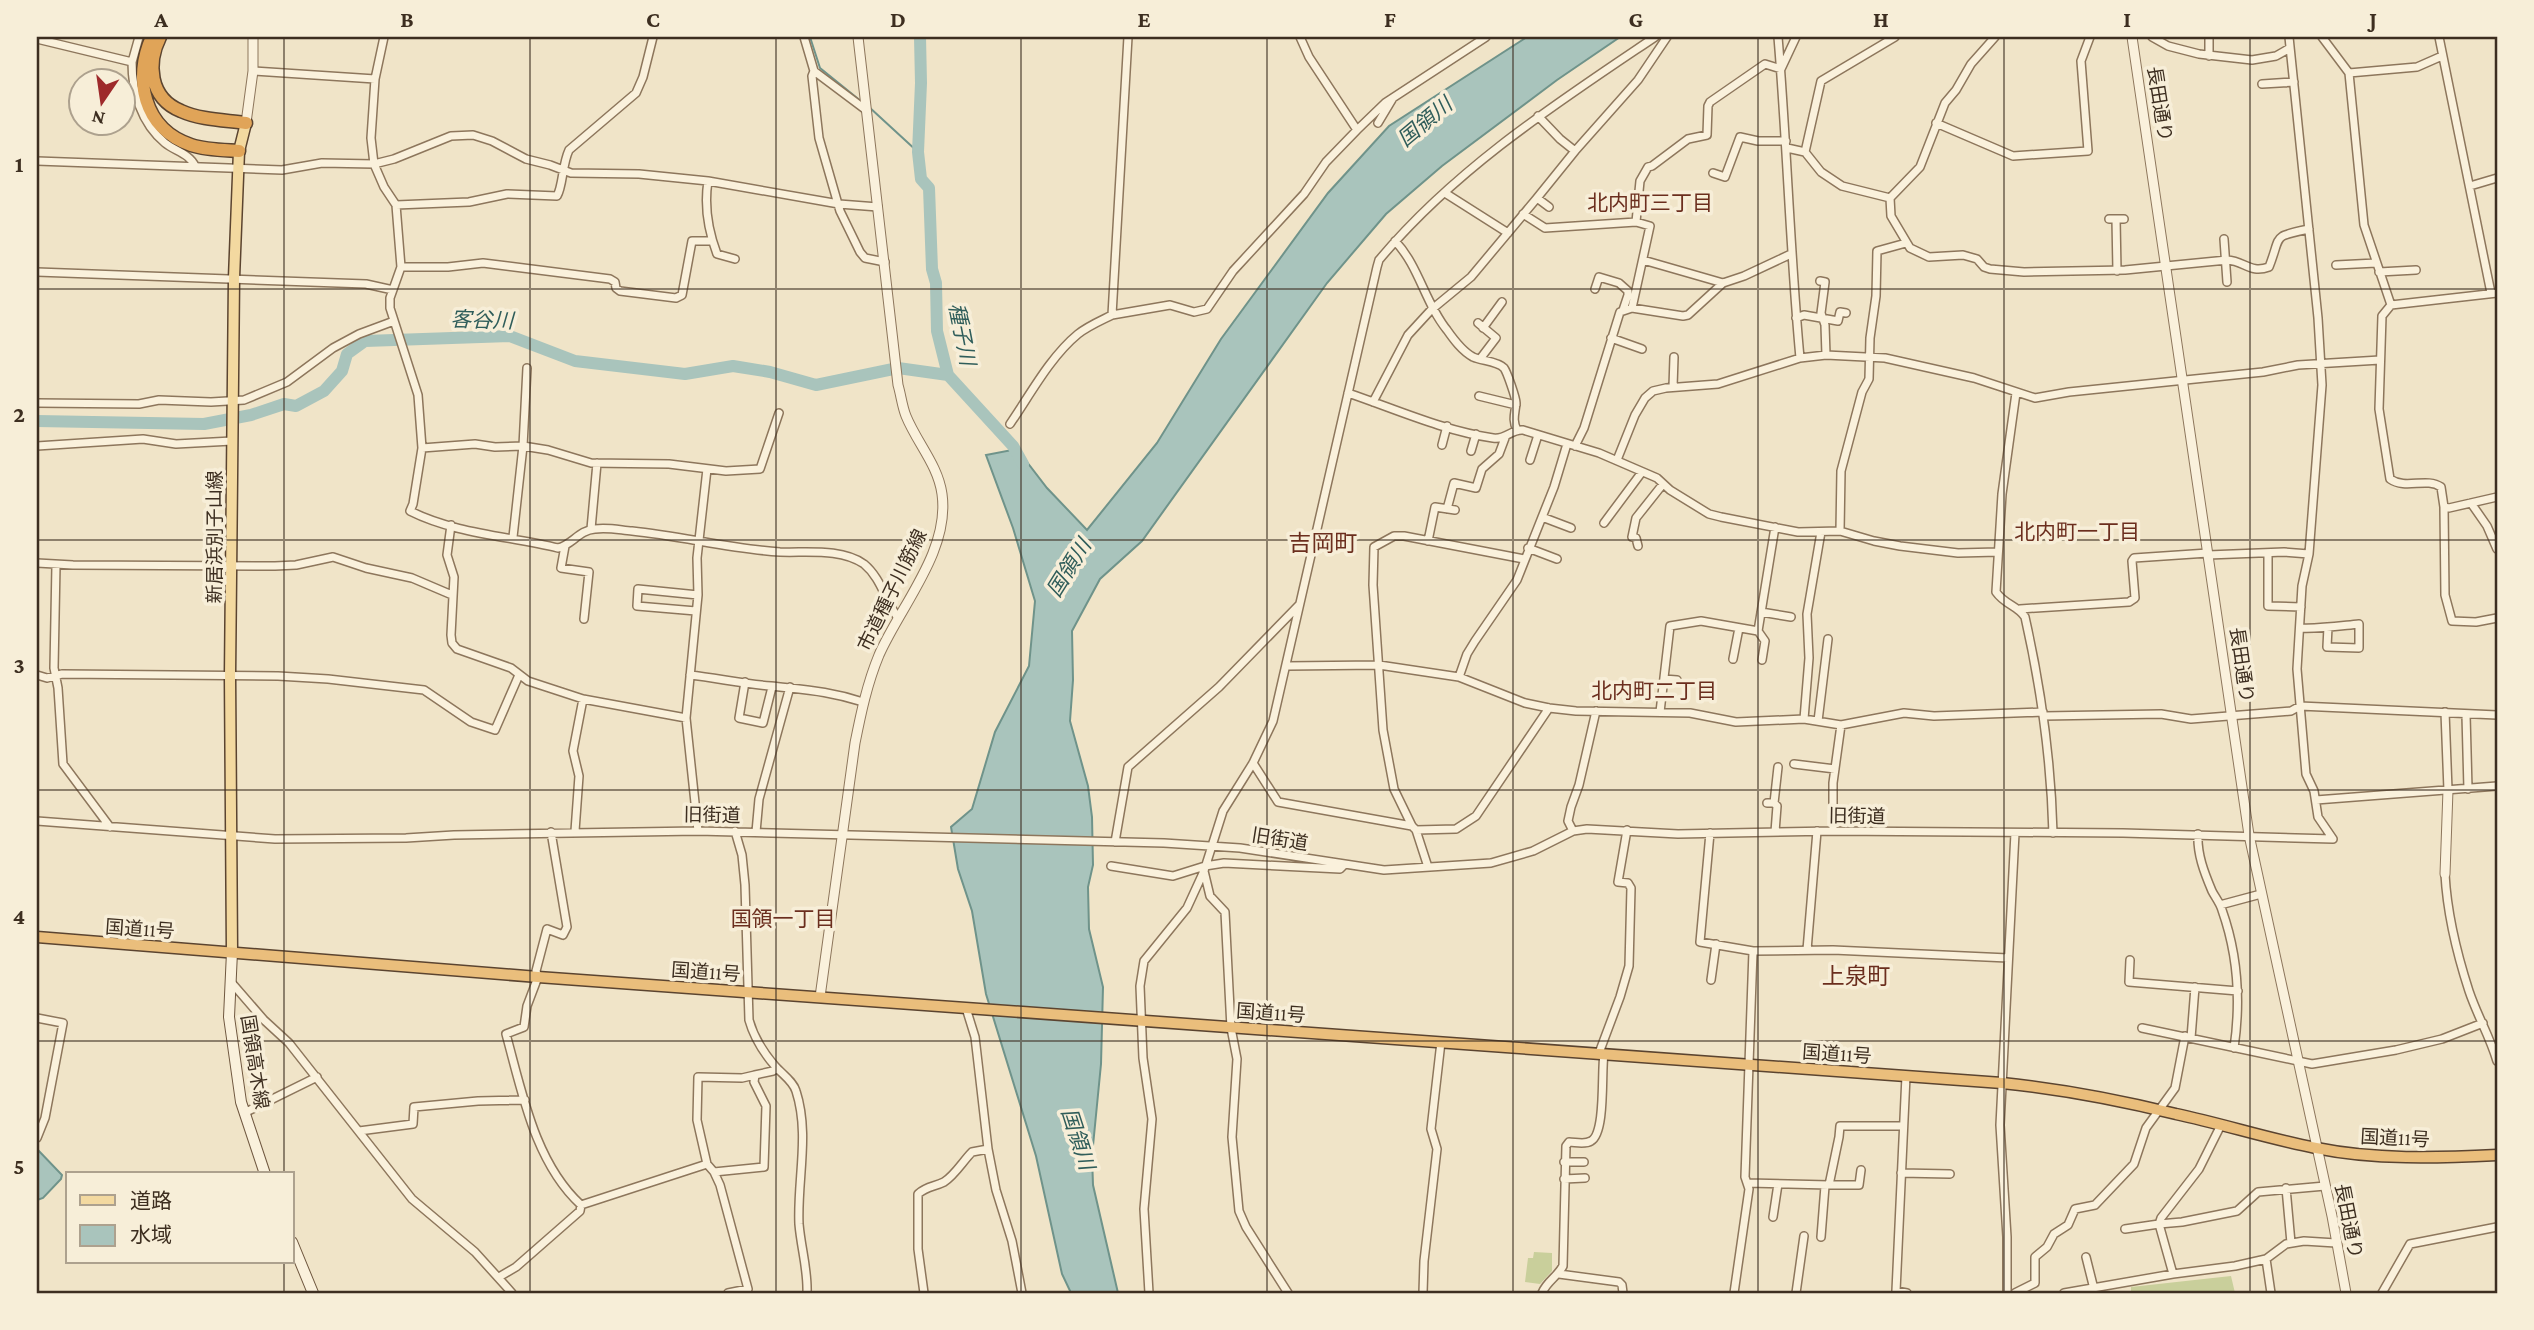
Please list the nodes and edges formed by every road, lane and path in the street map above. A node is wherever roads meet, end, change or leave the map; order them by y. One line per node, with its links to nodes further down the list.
1 (139, 37): 29 (street)
2 (152, 37): 45 (highway)
3 (160, 37): 40 (highway)
4 (253, 37): 31 (street)
5 (384, 37): 34 (street)
6 (653, 37): 52 (street)
7 (804, 37): 32 (street)
8 (858, 37): 38 (street, 市道種子川筋線)
9 (1128, 37): 99 (street)
10 (1300, 37): 43 (street)
11 (1486, 37): 37 (street)
12 (1655, 37): 39 (street)
13 (1667, 37): 46 (street)
14 (1778, 37): 30 (street)
15 (1796, 37): 30 (street)
16 (1895, 37): 47 (street)
17 (1995, 37): 42 (street)
18 (2090, 37): 42 (street)
19 (2132, 37): 81 (street, 長田通り)
20 (2151, 37): 27 (street)
21 (2209, 37): 27 (street)
22 (2289, 37): 26 (street)
23 (2322, 37): 33 (street)
24 (2439, 37): 28 (street)
25 (37, 39): 29 (street)
26 (2290, 48): 27 (street); 35 (street)
27 (2209, 55)
28 (2442, 56): 33 (street); 56 (street)
29 (132, 62): 50 (street)
30 (1781, 69): 44 (street); 66 (street)
31 (253, 71): 34 (street); 40 (street)
32 (814, 71): 38 (street); 60 (street)
33 (2348, 74): 78 (street)
34 (375, 79): 49 (street)
35 (2294, 82): 36 (street); 67 (street)
36 (2262, 84)
37 (1393, 98): 41 (street); 43 (street)
38 (866, 106): 63 (street, 市道種子川筋線)
39 (1538, 116): 46 (street); 57 (street)
40 (246, 123): 45 (main road, 新居浜別子山線)
41 (1378, 123)
42 (1936, 123): 59 (street)
43 (1357, 130): 99 (street)
44 (1786, 144): 47 (street); 53 (street); 73 (street)
45 (239, 151): 51 (main road, 新居浜別子山線)
46 (1575, 151): 58 (street)
47 (1805, 152): 59 (street)
48 (37, 161): 50 (street)
49 (374, 164): 51 (street); 52 (street); 61 (street)
50 (195, 166): 51 (street)
51 (238, 169): 86 (main road, 新居浜別子山線)
52 (562, 169): 55 (street); 61 (street)
53 (1713, 173)
54 (2497, 178): 56 (street)
55 (708, 181): 60 (street); 70 (street)
56 (2470, 186): 92 (street)
57 (1445, 193): 68 (street); 71 (street)
58 (1537, 198): 62 (street); 64 (street)
59 (1890, 198): 72 (street)
60 (839, 204): 63 (street); 77 (street)
61 (396, 205): 80 (street)
62 (1549, 206)
63 (878, 208): 77 (street, 市道種子川筋線)
64 (1522, 215): 66 (street); 68 (street)
65 (2117, 219): 83 (street)
66 (1636, 222): 75 (street)
67 (2309, 229): 76 (street); 111 (street)
68 (1508, 233): 96 (street)
69 (2224, 239): 76 (street)
70 (712, 241): 74 (street); 80 (street)
71 (1395, 241): 96 (street); 115 (street)
72 (1906, 243): 83 (street); 107 (street)
73 (1791, 254): 89 (street); 100 (street)
74 (735, 260)
75 (1643, 260): 89 (street); 95 (street)
76 (2227, 260): 81 (street); 88 (street)
77 (885, 262): 177 (street, 市道種子川筋線)
78 (2376, 263): 79 (street); 85 (street)
79 (2336, 265)
80 (401, 267): 91 (street)
81 (2166, 267): 83 (street); 113 (street, 長田通り)
82 (2416, 270): 85 (street)
83 (2117, 271)
84 (37, 272): 86 (street)
85 (2379, 272): 94 (street)
86 (234, 278): 91 (street); 120 (main road, 新居浜別子山線)
87 (1820, 281): 101 (street)
88 (2227, 282)
89 (1723, 283): 95 (street)
90 (1595, 289): 97 (street)
91 (393, 290): 102 (street)
92 (2494, 293): 94 (street)
93 (1502, 302): 109 (street)
94 (2392, 305): 110 (street)
95 (1632, 308): 97 (street)
96 (1432, 309): 109 (street); 118 (street)
97 (1623, 310): 103 (street)
98 (1846, 313): 101 (street)
99 (1112, 315): 123 (street)
100 (1796, 318): 101 (street); 108 (street)
101 (1823, 318): 105 (street)
102 (395, 322): 120 (street); 134 (street)
103 (1611, 338): 104 (street); 131 (street)
104 (1642, 349)
105 (1826, 355): 107 (street); 108 (street)
106 (1671, 357): 114 (street)
107 (1871, 357): 116 (street); 151 (street)
108 (1800, 358): 114 (street)
109 (1480, 359): 121 (street)
110 (2380, 360): 111 (street); 144 (street)
111 (2322, 364): 113 (street); 163 (street)
112 (527, 368): 133 (street)
113 (2182, 379): 116 (street); 162 (street, 長田通り)
114 (1671, 387): 137 (street)
115 (1348, 393): 118 (street); 171 (street)
116 (2016, 393): 160 (street)
117 (1479, 396): 121 (street)
118 (1373, 402): 124 (street)
119 (37, 403): 120 (street)
120 (232, 404): 129 (main road, 新居浜別子山線)
121 (1516, 405): 125 (street)
122 (779, 413): 139 (street)
123 (1010, 424)
124 (1447, 426): 126 (street); 130 (street)
125 (1517, 429): 127 (street); 128 (street)
126 (1476, 434): 128 (street); 135 (street)
127 (1538, 435): 131 (street); 136 (street)
128 (1505, 438): 155 (street)
129 (232, 439): 132 (street); 168 (main road, 新居浜別子山線)
130 (1442, 445)
131 (1571, 445): 137 (street); 145 (street)
132 (37, 446)
133 (523, 446): 134 (street); 138 (street); 153 (street)
134 (422, 447): 147 (street)
135 (1471, 451)
136 (1530, 460)
137 (1616, 460): 140 (street)
138 (597, 463): 139 (street); 150 (street)
139 (707, 469): 154 (street)
140 (1642, 472): 141 (street); 146 (street)
141 (1663, 484): 148 (street); 157 (street)
142 (2497, 497): 143 (street)
143 (2471, 503): 144 (street); 159 (street)
144 (2444, 507): 178 (street)
145 (1542, 516): 149 (street); 158 (street)
146 (1604, 523)
147 (451, 525): 153 (street); 169 (street)
148 (1775, 527): 152 (street); 175 (street)
149 (1572, 528)
150 (591, 529): 154 (street); 156 (street)
151 (1840, 531): 152 (street); 160 (street)
152 (1821, 532): 212 (street)
153 (513, 537): 156 (street)
154 (700, 540): 170 (street); 177 (street)
155 (1428, 541): 164 (street); 187 (street)
156 (565, 546): 179 (street)
157 (1638, 546)
158 (1528, 548): 164 (street); 165 (street)
159 (2497, 549)
160 (1998, 552): 173 (street)
161 (2269, 553): 162 (street); 163 (street); 172 (street)
162 (2208, 554): 173 (street); 210 (street, 長田通り)
163 (2309, 554): 172 (street)
164 (1524, 559): 194 (street)
165 (1557, 559)
166 (37, 563): 167 (street)
167 (57, 565): 168 (street); 192 (street)
168 (231, 565): 169 (street); 193 (main road, 新居浜別子山線)
169 (452, 595): 190 (street)
170 (698, 595): 174 (street); 174 (street)
171 (1299, 605): 188 (street); 243 (street)
172 (2301, 607): 182 (street)
173 (2020, 609): 207 (street)
174 (696, 611): 191 (street)
175 (1761, 612): 176 (street); 183 (street)
176 (1791, 617)
177 (898, 618): 201 (street, 市道種子川筋線)
178 (2497, 618)
179 (584, 619)
180 (2328, 627): 180 (street); 182 (street)
181 (1738, 628): 183 (street); 185 (street); 195 (street)
182 (2300, 628): 202 (street)
183 (1758, 631): 186 (street)
184 (1828, 639): 213 (street)
185 (1733, 659)
186 (1762, 660)
187 (1379, 665): 188 (street); 194 (street); 225 (street)
188 (1287, 667): 215 (street)
189 (37, 675): 192 (street)
190 (519, 675): 193 (street); 200 (street)
191 (690, 675): 197 (street); 211 (street)
192 (56, 676): 193 (street); 224 (street)
193 (230, 676): 242 (main road, 新居浜別子山線)
194 (1459, 677): 203 (street)
195 (1664, 679): 196 (street); 205 (street)
196 (1677, 680)
197 (746, 682): 198 (street); 198 (street)
198 (772, 687): 199 (street)
199 (790, 687): 201 (street); 234 (street)
200 (583, 699): 211 (street); 227 (street)
201 (863, 702): 238 (street, 市道種子川筋線)
202 (2300, 706): 206 (street); 210 (street); 222 (street)
203 (1549, 708): 204 (street); 225 (street)
204 (1596, 711): 205 (street); 230 (street)
205 (1660, 712): 212 (street)
206 (2445, 712): 208 (street); 221 (street)
207 (2043, 714): 210 (street); 214 (street); 239 (street)
208 (2466, 715): 209 (street); 220 (street)
209 (2497, 715)
210 (2232, 716): 241 (street, 長田通り)
211 (686, 718): 228 (street)
212 (1804, 719): 213 (street)
213 (1818, 721): 214 (street)
214 (1841, 725): 217 (street)
215 (1253, 763): 225 (street); 244 (street)
216 (1794, 764): 217 (street)
217 (1835, 769): 232 (street)
218 (1775, 771): 235 (street)
219 (2497, 786): 220 (street)
220 (2468, 789): 221 (street)
221 (2448, 790): 222 (street); 249 (street)
222 (2316, 800): 241 (street, 旧街道)
223 (37, 821): 224 (street, 旧街道)
224 (110, 827): 242 (street, 旧街道)
225 (1414, 828): 247 (street)
226 (1627, 830): 230 (street, 旧街道); 236 (street, 旧街道); 275 (street)
227 (575, 831): 228 (street, 旧街道); 233 (street, 旧街道)
228 (698, 831): 229 (street, 旧街道)
229 (735, 831): 234 (street, 旧街道); 264 (street)
230 (1573, 831): 247 (street, 旧街道)
231 (1817, 831): 232 (street, 旧街道); 235 (street, 旧街道); 254 (street)
232 (1833, 831): 237 (street, 旧街道)
233 (551, 832): 242 (street, 旧街道); 259 (street)
234 (756, 832): 238 (street, 旧街道)
235 (1776, 832): 236 (street, 旧街道)
236 (1710, 833): 253 (street)
237 (2015, 833): 239 (street, 旧街道); 257 (street)
238 (842, 834): 243 (street, 旧街道); 265 (street, 市道種子川筋線)
239 (2053, 834): 240 (street, 旧街道)
240 (2197, 834): 241 (street, 旧街道); 251 (street)
241 (2249, 835): 250 (street, 長田通り)
242 (232, 836): 256 (main road, 新居浜別子山線)
243 (1112, 841): 244 (street, 旧街道)
244 (1213, 846): 245 (street, 旧街道); 248 (street)
245 (1343, 865): 247 (street, 旧街道); 248 (street)
246 (1111, 866): 248 (street)
247 (1428, 867)
248 (1204, 869): 268 (street); 270 (street)
249 (2445, 874): 269 (street)
250 (2261, 894): 251 (street); 277 (street, 長田通り)
251 (2220, 905): 263 (street)
252 (37, 937): 256 (highway, 国道11号)
253 (1716, 944): 255 (street); 260 (street)
254 (1807, 950): 255 (street); 257 (street)
255 (1753, 951): 278 (street)
256 (232, 952): 259 (highway, 国道11号); 261 (main road, 国領高木線)
257 (2008, 958): 283 (street)
258 (2130, 960): 262 (street)
259 (538, 977): 264 (highway, 国道11号); 284 (street)
260 (1711, 980)
261 (231, 982): 282 (street); 286 (main road, 国領高木線)
262 (2195, 988): 263 (street); 272 (street)
263 (2238, 991): 274 (street)
264 (749, 993): 265 (highway, 国道11号); 279 (street)
265 (820, 997): 266 (highway, 国道11号)
266 (970, 1009): 268 (highway, 国道11号); 291 (street)
267 (37, 1018): 290 (street)
268 (1136, 1020): 270 (highway, 国道11号); 331 (street)
269 (2483, 1023): 276 (street); 277 (street)
270 (1231, 1028): 273 (highway, 国道11号); 332 (street)
271 (2142, 1028): 272 (street)
272 (2188, 1037): 274 (street); 285 (street)
273 (1441, 1042): 275 (highway, 国道11号); 333 (street)
274 (2234, 1048): 277 (street)
275 (1601, 1054): 278 (highway, 国道11号); 295 (street)
276 (2497, 1061)
277 (2298, 1062): 292 (street, 長田通り)
278 (1749, 1066): 281 (highway, 国道11号); 304 (street)
279 (777, 1068): 280 (street); 328 (street)
280 (755, 1075): 296 (street); 298 (street)
281 (1906, 1076): 283 (highway, 国道11号); 288 (street)
282 (317, 1077): 286 (street); 289 (street)
283 (2002, 1083): 285 (highway, 国道11号); 339 (street)
284 (525, 1100): 289 (street); 309 (street)
285 (2159, 1110): 287 (highway, 国道11号); 340 (street)
286 (244, 1113): 299 (main road, 国領高木線)
287 (2221, 1125): 292 (highway, 国道11号); 311 (street)
288 (1902, 1126): 300 (street); 306 (street)
289 (359, 1131): 323 (street)
290 (37, 1138)
291 (988, 1149): 329 (street); 330 (street)
292 (2316, 1149): 293 (highway, 国道11号); 307 (street, 長田通り)
293 (2497, 1155)
294 (1584, 1162): 295 (street)
295 (1564, 1163): 303 (street)
296 (707, 1164): 298 (street); 309 (street)
297 (1861, 1170): 306 (street)
298 (714, 1171): 327 (street)
299 (264, 1172)
300 (1901, 1173): 301 (street); 338 (street)
301 (1950, 1174)
302 (1585, 1178): 303 (street)
303 (1564, 1179): 322 (street)
304 (1748, 1183): 305 (street); 336 (street)
305 (1778, 1184): 306 (street); 310 (street)
306 (1827, 1185): 315 (street)
307 (2325, 1186): 308 (street); 316 (street, 長田通り)
308 (2286, 1188): 311 (street); 317 (street)
309 (581, 1205): 323 (street)
310 (1773, 1217)
311 (2159, 1224): 313 (street); 321 (street)
312 (2497, 1227): 344 (street)
313 (2125, 1229)
314 (1804, 1236): 337 (street)
315 (1821, 1237)
316 (2336, 1242): 317 (street); 343 (street, 長田通り)
317 (2291, 1243): 320 (street)
318 (294, 1247): 325 (main road)
319 (2086, 1257): 324 (street)
320 (2266, 1259): 321 (street); 342 (street)
321 (2173, 1274): 324 (street)
322 (1559, 1275): 334 (street); 335 (street)
323 (499, 1277): 326 (street)
324 (2095, 1291): 341 (street)
325 (313, 1293)
326 (512, 1293)
327 (728, 1293)
328 (807, 1293)
329 (924, 1293)
330 (1022, 1293)
331 (1149, 1293)
332 (1288, 1293)
333 (1423, 1293)
334 (1542, 1293)
335 (1623, 1293)
336 (1734, 1293)
337 (1796, 1293)
338 (1907, 1293)
339 (2007, 1293)
340 (2015, 1293)
341 (2064, 1293)
342 (2271, 1293)
343 (2346, 1293)
344 (2382, 1293)

